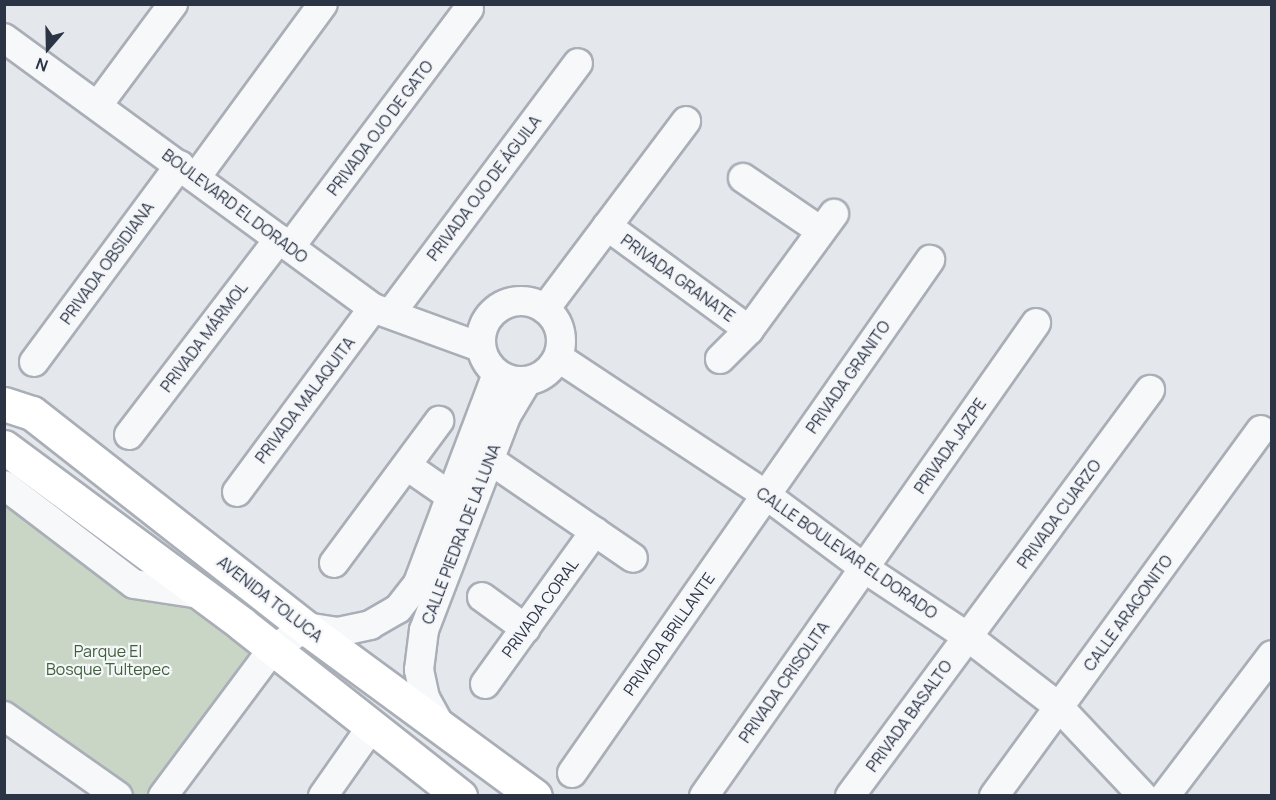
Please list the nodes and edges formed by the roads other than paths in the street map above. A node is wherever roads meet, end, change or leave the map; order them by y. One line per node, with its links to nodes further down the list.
1 (173, 4): 6 (street)
2 (322, 4): 8 (street, PRIVADA OBSIDIANA)
3 (470, 9): 11 (street, PRIVADA OJO DE GATO)
4 (4, 38): 6 (street, BOULEVARD EL DORADO)
5 (578, 63): 14 (street, PRIVADA OJO DE ÁGUILA)
6 (98, 105): 8 (street, BOULEVARD EL DORADO)
7 (686, 121): 10 (street)
8 (189, 170): 11 (street, BOULEVARD EL DORADO); 20 (street, PRIVADA OBSIDIANA)
9 (743, 178): 16 (street, PRIVADA GRANATE)
10 (607, 226): 13 (street); 16 (street, PRIVADA GRANATE)
11 (284, 243): 14 (street, BOULEVARD EL DORADO); 27 (street, PRIVADA MÁRMOL)
12 (930, 260): 33 (street, PRIVADA GRANITO)
13 (545, 309): 17 (street); 18 (street)
14 (382, 311): 17 (street, BOULEVARD EL DORADO); 32 (street, PRIVADA MALAQUITA)
15 (1036, 323): 38 (street, PRIVADA JAZPE)
16 (749, 330): 19 (street, PRIVADA GRANATE)
17 (480, 347): 21 (street)
18 (559, 358): 22 (street); 33 (street, CALLE BOULEVAR EL DORADO)
19 (720, 359)
20 (34, 362)
21 (497, 374): 22 (street); 34 (street, CALLE PIEDRA DE LA LUNA)
22 (527, 381): 29 (street, CALLE PIEDRA DE LA LUNA)
23 (1150, 390): 43 (street, PRIVADA CUARZO)
24 (4, 404): 41 (main road, AVENIDA TOLUCA)
25 (439, 421): 30 (street)
26 (1261, 430): 47 (street, CALLE ARAGONITO)
27 (129, 435)
28 (4, 447): 39 (main road)
29 (490, 460): 35 (street); 49 (street, CALLE PIEDRA DE LA LUNA)
30 (407, 466): 34 (street); 37 (street)
31 (4, 485): 39 (street)
32 (237, 492)
33 (766, 495): 38 (street, CALLE BOULEVAR EL DORADO); 51 (street, PRIVADA BRILLANTE)
34 (452, 497): 41 (street, CALLE PIEDRA DE LA LUNA)
35 (595, 531): 36 (street); 42 (street, PRIVADA CORAL)
36 (633, 558)
37 (334, 563)
38 (864, 568): 43 (street, CALLE BOULEVAR EL DORADO); 57 (street, PRIVADA CRISOLITA)
39 (201, 594): 44 (main road)
40 (482, 597): 42 (street)
41 (306, 627): 44 (street); 49 (main road, AVENIDA TOLUCA)
42 (526, 629): 46 (street, PRIVADA CORAL)
43 (968, 637): 47 (street, CALLE BOULEVAR EL DORADO); 58 (street, PRIVADA BASALTO)
44 (272, 650): 50 (main road); 53 (street)
45 (1272, 655): 61 (street)
46 (485, 684)
47 (1059, 707): 59 (street, CALLE ARAGONITO); 60 (street, CALLE BOULEVAR EL DORADO)
48 (4, 716): 52 (street)
49 (440, 725): 56 (main road, AVENIDA TOLUCA)
50 (372, 726): 54 (street); 55 (main road)
51 (572, 773)
52 (118, 795)
53 (163, 795)
54 (323, 795)
55 (460, 795)
56 (536, 795)
57 (704, 795)
58 (850, 795)
59 (994, 795)
60 (1143, 795)
61 (1165, 795)

